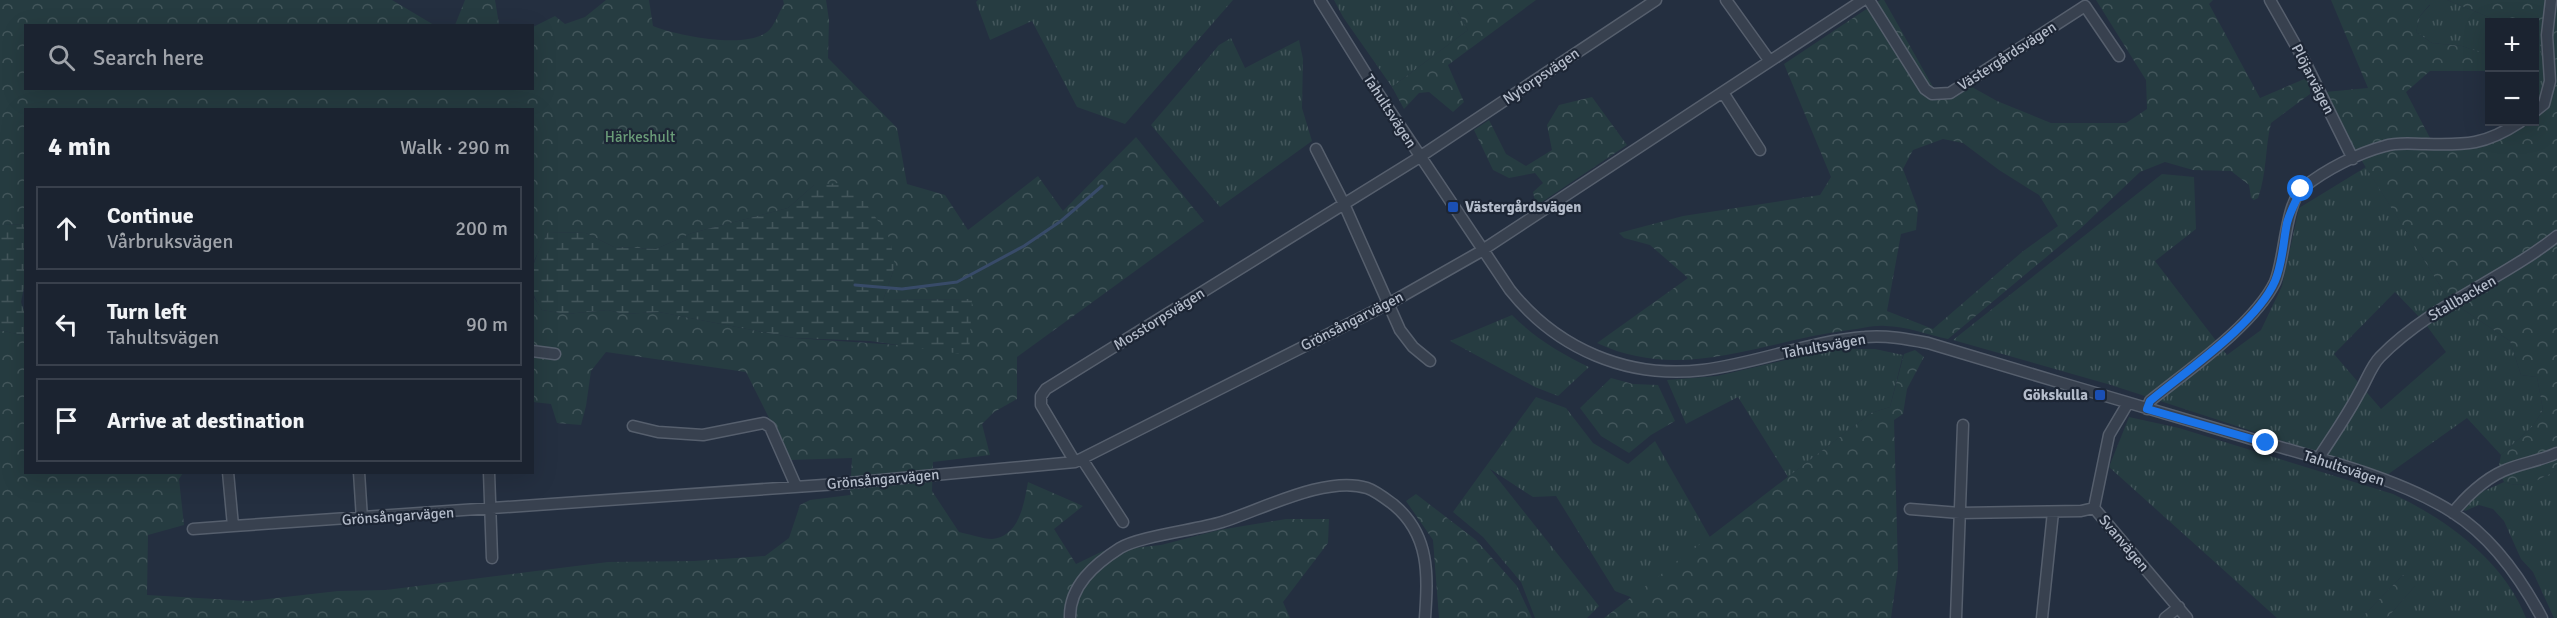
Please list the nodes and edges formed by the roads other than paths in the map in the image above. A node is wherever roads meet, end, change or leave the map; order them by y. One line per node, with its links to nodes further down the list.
1 (1320, 0): 15 (street, Tahultsvägen)
2 (1656, 0): 15 (street, Nytorpsvägen)
3 (1726, 0): 9 (street)
4 (1863, 0): 9 (street)
5 (1869, 0): 8 (street, Västergårdsvägen)
6 (2270, 0): 16 (street, Plöjarvägen)
7 (2551, 0): 11 (street)
8 (2119, 56)
9 (1769, 60): 10 (street)
10 (1724, 94): 14 (street); 19 (street)
11 (2539, 108)
12 (2513, 126): 16 (street)
13 (1316, 148): 17 (street)
14 (1760, 150)
15 (1423, 154): 17 (street, Mosstorpsvägen); 19 (street, Tahultsvägen)
16 (2353, 159): 25 (street)
17 (1344, 204): 20 (street); 30 (street, Mosstorpsvägen)
18 (2557, 236): 29 (street, Stallbacken)
19 (1482, 250): 20 (street, Grönsångarvägen); 24 (street, Tahultsvägen)
20 (1390, 303): 23 (street); 30 (street, Grönsångarvägen)
21 (534, 351): 22 (street)
22 (555, 354)
23 (1430, 361)
24 (2128, 403): 25 (street, Tahultsvägen); 36 (street, Svanvägen)
25 (2147, 409): 29 (street, Tahultsvägen)
26 (1963, 424): 39 (street)
27 (633, 426): 34 (street)
28 (2557, 453): 40 (street)
29 (2318, 459): 40 (street, Tahultsvägen)
30 (1078, 460): 34 (street, Grönsångarvägen); 42 (street, Mosstorpsvägen)
31 (228, 474): 43 (street)
32 (359, 474): 41 (street)
33 (489, 474): 35 (street)
34 (796, 486): 35 (street, Grönsångarvägen)
35 (492, 508): 41 (street, Grönsångarvägen); 45 (street)
36 (2094, 508): 38 (street); 46 (street, Svanvägen)
37 (1910, 509): 39 (street)
38 (2053, 512): 39 (street); 50 (street)
39 (1960, 513): 49 (street)
40 (2453, 513): 53 (street, Tahultsvägen)
41 (363, 519): 43 (street, Grönsångarvägen)
42 (1123, 522)
43 (233, 526): 44 (street, Grönsångarvägen)
44 (193, 529)
45 (492, 558)
46 (2179, 608): 51 (street); 52 (street, Svanvägen)
47 (1070, 618): 48 (street)
48 (1425, 618)
49 (1956, 618)
50 (2042, 618)
51 (2165, 618)
52 (2187, 618)
53 (2542, 618)

